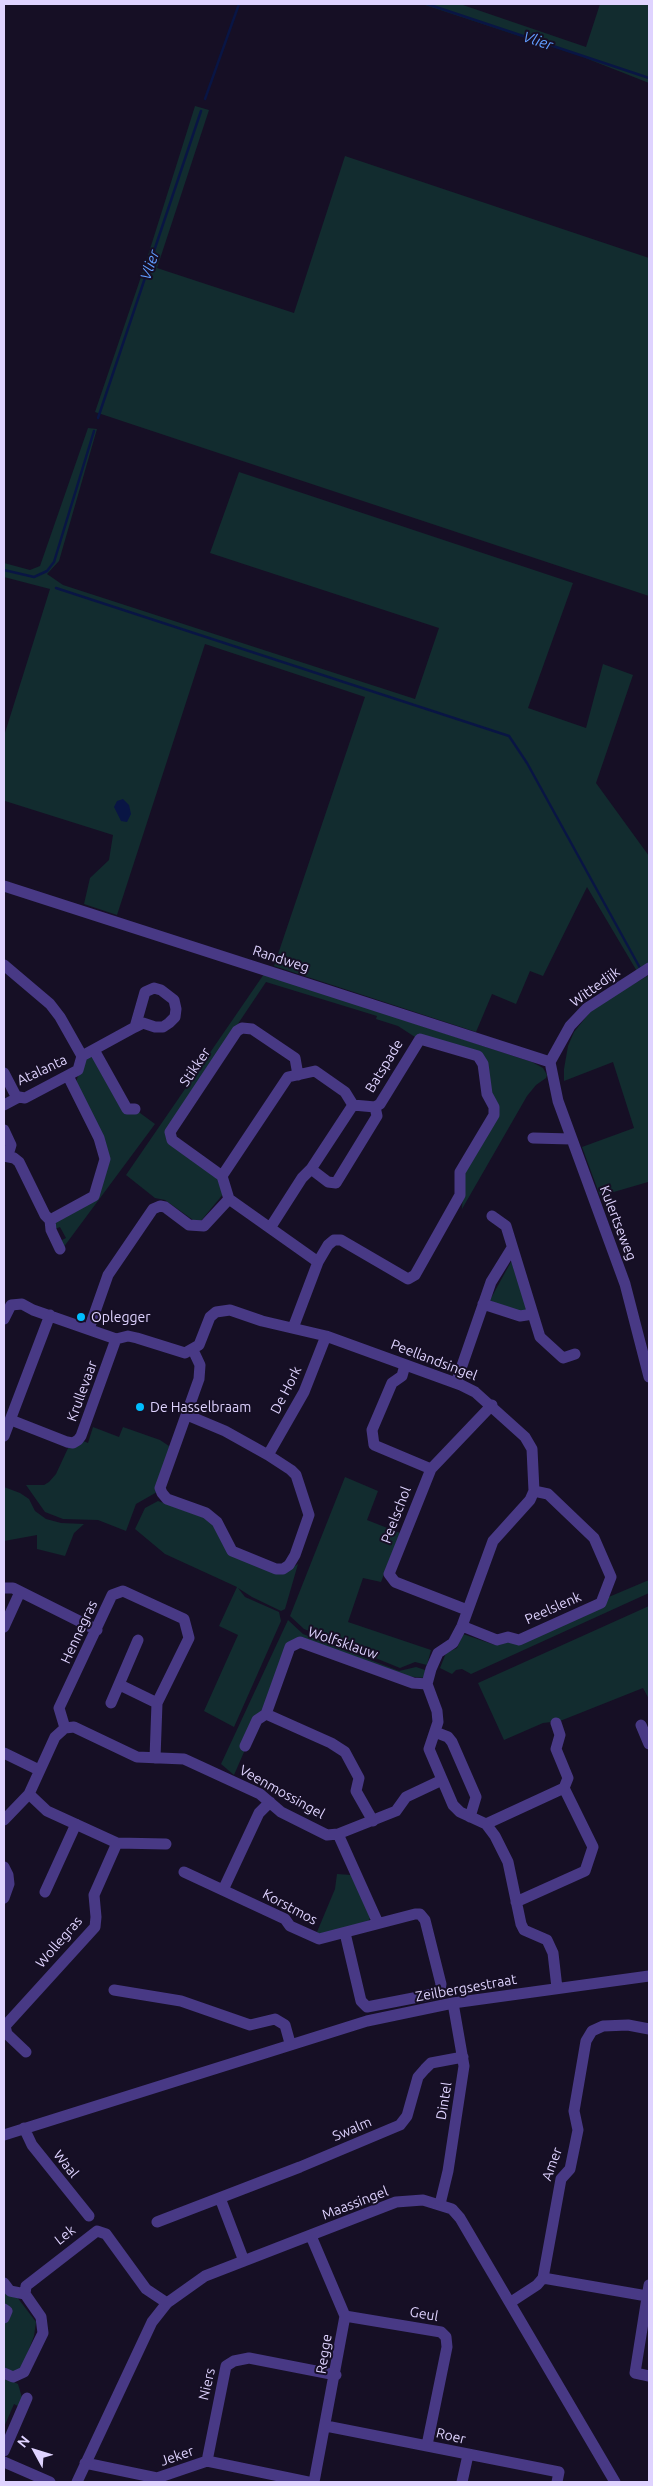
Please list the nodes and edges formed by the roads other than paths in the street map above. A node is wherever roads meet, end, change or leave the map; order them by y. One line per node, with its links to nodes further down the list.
1 (4, 886): 7 (street, Randweg)
2 (4, 965): 6 (street, Atalanta)
3 (649, 968): 7 (street, Wittedijk)
4 (135, 1027): 5 (street)
5 (94, 1050): 6 (street); 15 (street)
6 (82, 1056): 10 (street, Atalanta)
7 (550, 1062): 18 (street, Kulertseweg)
8 (4, 1073): 11 (street)
9 (298, 1075): 13 (street, Batspade); 21 (street); 21 (street, Stikker)
10 (68, 1076): 11 (street, Atalanta); 24 (street)
11 (17, 1098): 12 (street, Atalanta)
12 (4, 1105)
13 (353, 1105): 14 (street, Batspade); 20 (street)
14 (375, 1107): 20 (street); 28 (street, Batspade)
15 (135, 1109)
16 (4, 1130): 19 (street)
17 (533, 1138): 18 (street)
18 (571, 1139): 40 (street, Kulertseweg)
19 (6, 1156): 24 (street)
20 (312, 1169): 25 (street)
21 (222, 1176): 22 (street)
22 (229, 1199): 25 (street); 34 (street)
23 (492, 1216): 26 (street)
24 (50, 1220): 27 (street)
25 (270, 1228): 28 (street)
26 (512, 1248): 29 (street); 30 (street)
27 (60, 1249)
28 (318, 1262): 33 (street)
29 (483, 1304): 30 (street); 41 (street)
30 (533, 1314): 38 (street)
31 (50, 1315): 32 (street); 34 (street); 44 (street)
32 (4, 1319)
33 (293, 1328): 35 (street, Peellandsingel); 37 (street, Peellandsingel)
34 (88, 1329): 36 (street)
35 (326, 1336): 39 (street, Peellandsingel); 46 (street, De Hork)
36 (116, 1339): 37 (street); 44 (street, Krullevaar)
37 (193, 1350): 43 (street)
38 (575, 1354)
39 (405, 1365): 41 (street, Peellandsingel); 47 (street)
40 (649, 1377)
41 (456, 1383): 42 (street, Peellandsingel)
42 (492, 1405): 47 (street, Peelschol); 48 (street, Peellandsingel)
43 (187, 1415): 46 (street); 46 (street)
44 (11, 1420): 45 (street)
45 (4, 1436)
46 (268, 1455)
47 (431, 1469): 51 (street, Peelschol)
48 (534, 1491): 51 (street); 52 (street, Peelslenk)
49 (4, 1588): 50 (street)
50 (20, 1592): 53 (street); 54 (street)
51 (467, 1610): 52 (street)
52 (462, 1626): 57 (street)
53 (4, 1627)
54 (97, 1630): 58 (street, Hennegras); 63 (street, Hennegras)
55 (138, 1640): 56 (street)
56 (120, 1684): 58 (street); 59 (street)
57 (427, 1684): 60 (street, Wolfsklauw); 64 (street)
58 (157, 1702): 68 (street, Hennegras)
59 (111, 1703)
60 (266, 1714): 66 (street, Wolfsklauw); 76 (street)
61 (556, 1723): 71 (street)
62 (641, 1725): 65 (street)
63 (65, 1728): 68 (street, Veenmossingel); 69 (street)
64 (435, 1732): 70 (street); 74 (street)
65 (649, 1744)
66 (245, 1746)
67 (4, 1754): 69 (street)
68 (154, 1758): 73 (street, Veenmossingel)
69 (39, 1770): 72 (street)
70 (442, 1780): 74 (street); 76 (street)
71 (564, 1788): 78 (street); 87 (street)
72 (29, 1794): 75 (street); 77 (street)
73 (270, 1802): 79 (street, Veenmossingel); 84 (street)
74 (470, 1817): 78 (street)
75 (4, 1820)
76 (373, 1821): 79 (street)
77 (76, 1824): 80 (street); 85 (street)
78 (486, 1824): 87 (street)
79 (338, 1834): 88 (street)
80 (118, 1843): 81 (street); 94 (street, Wollegras)
81 (166, 1844)
82 (4, 1867): 86 (street)
83 (184, 1872): 84 (street, Korstmos)
84 (223, 1890): 89 (street, Korstmos)
85 (45, 1892)
86 (4, 1898)
87 (516, 1902): 91 (street)
88 (378, 1923): 89 (street, Korstmos); 89 (street, Korstmos)
89 (345, 1933)
90 (649, 1976): 91 (street, Zeilbergsestraat)
91 (557, 1988): 93 (street, Zeilbergsestraat)
92 (114, 1990): 96 (street)
93 (454, 2003): 96 (street, Zeilbergsestraat); 98 (street, Dintel)
94 (6, 2021): 97 (street, Wollegras)
95 (649, 2029): 107 (street, Amer)
96 (290, 2044): 99 (street, Zeilbergsestraat)
97 (26, 2052)
98 (463, 2057): 101 (street, Swalm); 102 (street, Dintel)
99 (24, 2128): 100 (street, Zeilbergsestraat); 103 (street, Waal)
100 (4, 2134)
101 (220, 2198): 104 (street, Swalm); 106 (street)
102 (440, 2204): 105 (street, Maassingel); 111 (street, Maassingel)
103 (89, 2216)
104 (157, 2222)
105 (312, 2236): 106 (street, Maassingel); 114 (street)
106 (244, 2261): 112 (street, Maassingel)
107 (543, 2278): 109 (street); 111 (street)
108 (4, 2283): 110 (street)
109 (648, 2291): 118 (street)
110 (25, 2294): 112 (street, Lek); 116 (street)
111 (511, 2302): 134 (street, Maassingel)
112 (167, 2303): 126 (street, Maassingel)
113 (4, 2309): 115 (street)
114 (345, 2316): 117 (street, Regge); 121 (street, Geul)
115 (4, 2318)
116 (4, 2373)
117 (336, 2375): 120 (street, Regge); 124 (street, Niers)
118 (649, 2376)
119 (27, 2398): 122 (street)
120 (326, 2426): 121 (street, Roer); 131 (street, Regge)
121 (428, 2445): 123 (street, Roer)
122 (4, 2451)
123 (468, 2455): 132 (street); 133 (street, Roer)
124 (206, 2461): 127 (street, Jeker); 130 (street, Jeker)
125 (4, 2462): 128 (street)
126 (85, 2463): 127 (street, Jeker); 129 (street, Maassingel)
127 (157, 2480)
128 (50, 2482)
129 (77, 2482)
130 (308, 2482)
131 (314, 2482)
132 (462, 2482)
133 (557, 2482)
134 (615, 2482)

